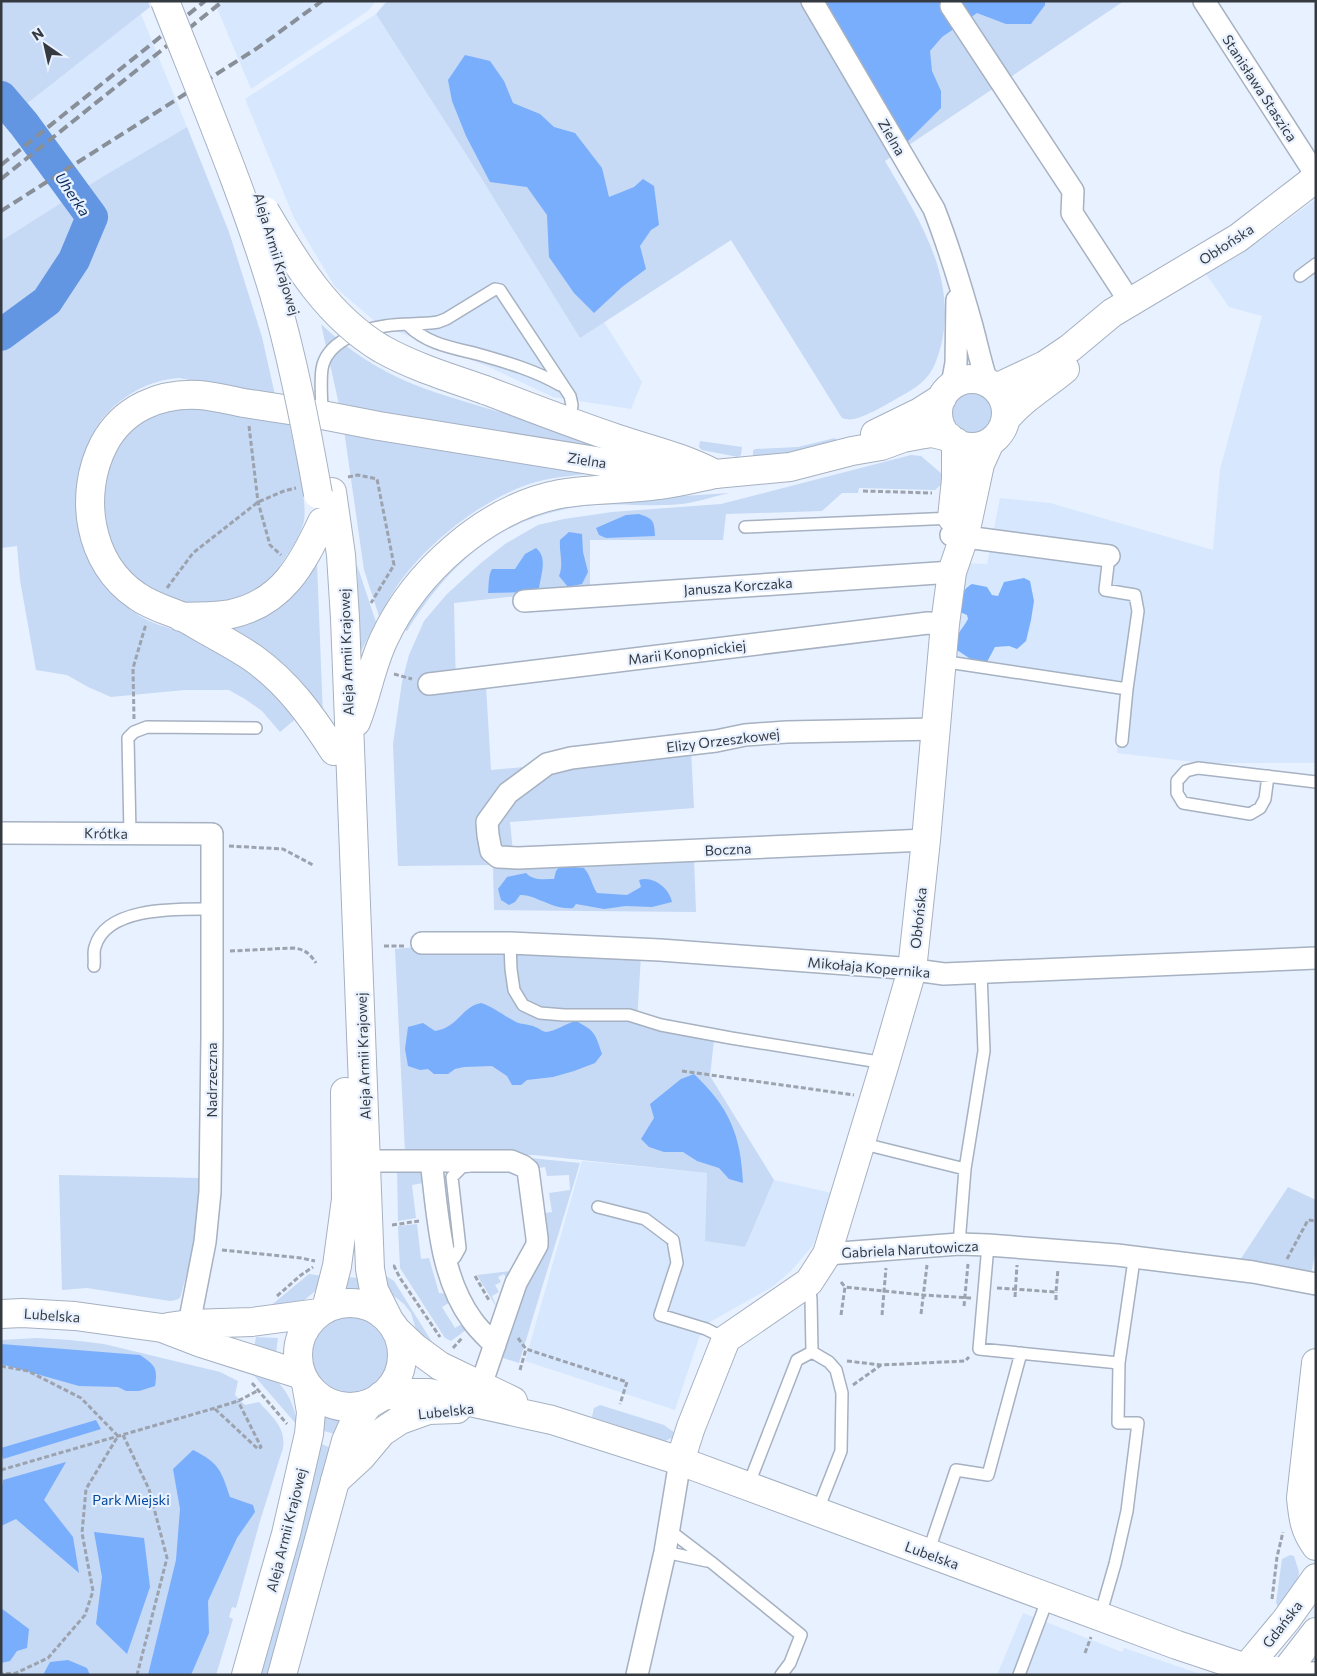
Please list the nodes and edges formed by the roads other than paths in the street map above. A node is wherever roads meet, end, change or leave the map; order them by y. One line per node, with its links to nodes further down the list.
1 (165, 1): 23 (main road, Aleja Armii Krajowej, bridge)
2 (183, 1): 7 (main road, Aleja Armii Krajowej)
3 (812, 1): 10 (street, Zielna)
4 (1204, 1): 6 (street, Stanisława Staszica)
5 (951, 6): 11 (street)
6 (1316, 176): 11 (main road, Obłońska)
7 (266, 211): 18 (main road, bridge); 23 (main road, Aleja Armii Krajowej, bridge)
8 (1316, 264): 9 (lane)
9 (1300, 276)
10 (959, 280): 14 (street, Zielna); 15 (street, Zielna)
11 (1130, 302): 14 (main road, Obłońska); 17 (main road, Obłońska)
12 (408, 325): 13 (lane); 13 (lane); 16 (lane)
13 (562, 385): 18 (lane)
14 (992, 385): 15 (main road); 17 (main road)
15 (947, 392): 19 (main road); 21 (main road, Zielna)
16 (322, 414): 22 (main road, Zielna); 30 (main road, Zielna)
17 (1006, 420): 20 (main road)
18 (569, 423): 22 (main road)
19 (952, 440): 20 (main road); 21 (main road, Zielna); 26 (main road, Obłońska)
20 (990, 442): 26 (main road, Obłońska)
21 (852, 451): 22 (main road, Zielna)
22 (715, 474): 38 (main road)
23 (325, 493): 24 (main road, Aleja Armii Krajowej); 38 (main road, Aleja Armii Krajowej)
24 (322, 522): 30 (main road); 38 (main road, Aleja Armii Krajowej)
25 (745, 527): 26 (lane)
26 (959, 527): 27 (street); 28 (main road, Obłońska)
27 (1109, 556): 34 (lane)
28 (952, 572): 29 (street, Janusza Korczaka); 31 (main road, Obłońska)
29 (524, 601)
30 (181, 617): 38 (main road, Zielna)
31 (944, 624): 32 (main road, Obłońska); 33 (street, Marii Konopnickiej)
32 (941, 661): 34 (lane); 36 (main road, Obłońska)
33 (429, 684)
34 (1127, 688): 37 (lane)
35 (256, 728): 42 (lane)
36 (936, 729): 44 (main road, Obłońska); 45 (street, Elizy Orzeszkowej)
37 (1122, 741)
38 (342, 745): 55 (main road, Aleja Armii Krajowej); 67 (main road, Aleja Armii Krajowej)
39 (1268, 776): 39 (lane); 40 (lane)
40 (1316, 782)
41 (1, 832): 42 (street, Krótka)
42 (130, 834): 43 (street, Krótka)
43 (216, 840): 46 (street, Nadrzeczna)
44 (926, 840): 45 (street, Boczna); 51 (main road, Obłońska)
45 (529, 857)
46 (212, 909): 50 (lane); 69 (street, Nadrzeczna)
47 (422, 943): 48 (street, Mikołaja Kopernika)
48 (510, 943): 51 (street, Mikołaja Kopernika); 53 (lane)
49 (1316, 958): 52 (street, Mikołaja Kopernika)
50 (94, 966)
51 (912, 970): 52 (street, Mikołaja Kopernika); 53 (main road, Obłońska)
52 (981, 972): 57 (lane)
53 (885, 1063): 54 (main road, Obłońska)
54 (860, 1143): 57 (lane); 62 (main road, Obłońska)
55 (367, 1161): 56 (street); 70 (main road, Aleja Armii Krajowej)
56 (431, 1161): 61 (street); 63 (street)
57 (965, 1170): 60 (lane)
58 (598, 1207): 72 (lane)
59 (988, 1245): 60 (street, Gabriela Narutowicza); 66 (street, Gabriela Narutowicza); 75 (lane)
60 (964, 1251): 62 (street, Gabriela Narutowicza)
61 (533, 1252): 63 (lane); 73 (street)
62 (827, 1254): 65 (main road, Gabriela Narutowicza)
63 (447, 1264): 73 (street)
64 (1133, 1267): 76 (lane)
65 (809, 1282): 72 (main road, Gabriela Narutowicza); 74 (lane)
66 (1316, 1284)
67 (322, 1311): 69 (main road, Lubelska); 70 (main road); 78 (main road)
68 (1, 1314): 71 (main road, Lubelska)
69 (189, 1324): 71 (main road, Lubelska)
70 (393, 1326): 79 (main road, Lubelska); 80 (main road)
71 (162, 1328): 78 (main road, Lubelska)
72 (726, 1339): 81 (main road)
73 (495, 1345): 79 (street)
74 (812, 1352): 83 (lane); 84 (lane)
75 (1020, 1353): 76 (lane); 89 (lane)
76 (1119, 1363): 93 (lane)
77 (1316, 1363): 85 (main road)
78 (304, 1379): 80 (main road); 98 (main road, Aleja Armii Krajowej)
79 (487, 1396): 80 (main road, Lubelska); 81 (main road, Lubelska); 82 (main road, Lubelska)
80 (376, 1400): 82 (main road)
81 (680, 1461): 83 (main road, Lubelska); 86 (street)
82 (335, 1481): 99 (main road)
83 (748, 1486): 84 (main road, Lubelska)
84 (817, 1512): 89 (main road, Lubelska)
85 (1301, 1523): 87 (main road)
86 (669, 1530): 88 (street); 90 (lane)
87 (1316, 1546)
88 (665, 1552): 90 (lane); 100 (street)
89 (928, 1553): 92 (main road, Lubelska)
90 (711, 1562): 101 (lane)
91 (1316, 1578): 95 (main road, Gdańska)
92 (1048, 1598): 93 (main road, Lubelska); 102 (lane)
93 (1095, 1628): 95 (main road, Lubelska)
94 (1316, 1632): 96 (main road)
95 (1244, 1671): 96 (main road, Lubelska)
96 (1285, 1672): 97 (street, Lubelska)
97 (1316, 1673)
98 (246, 1675)
99 (282, 1675)
100 (637, 1675)
101 (781, 1675)
102 (1019, 1675)

